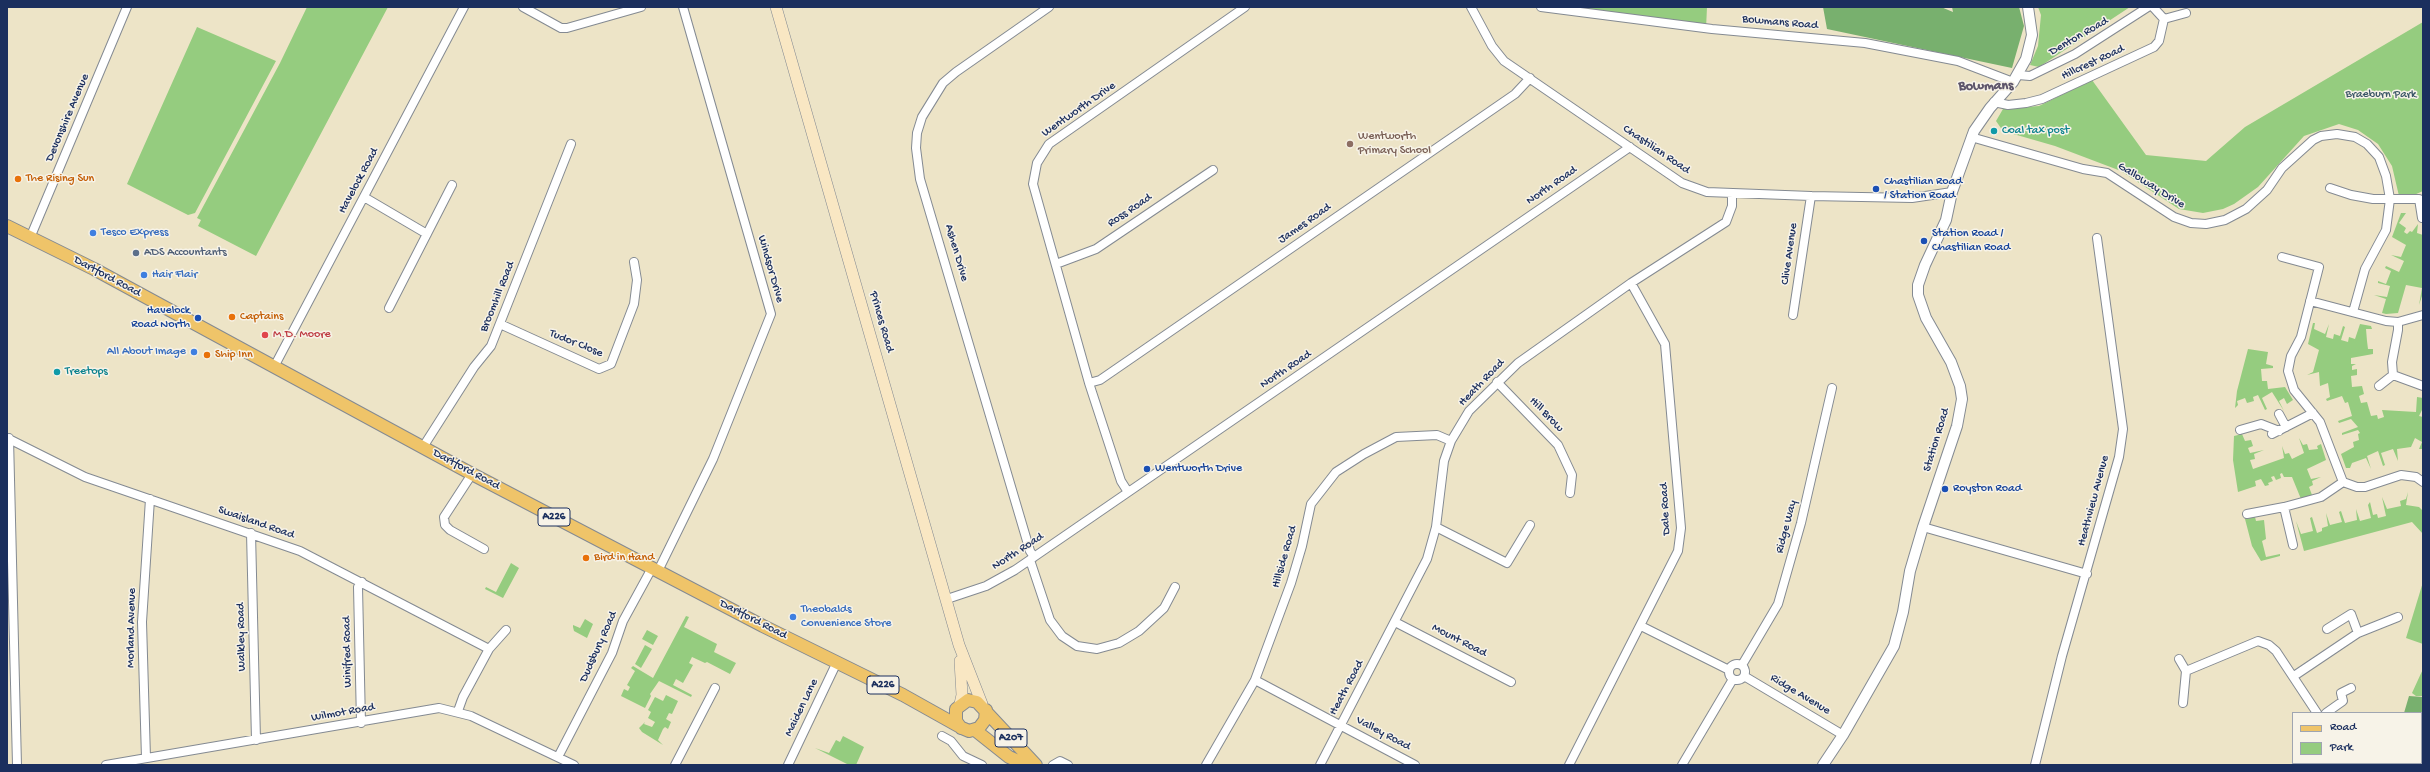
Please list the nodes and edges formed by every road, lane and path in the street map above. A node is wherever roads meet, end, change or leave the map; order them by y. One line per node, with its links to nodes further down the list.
1 (127, 7): 33 (street, Devonshire Avenue)
2 (464, 7): 28 (street, Havelock Road)
3 (523, 7): 4 (street)
4 (641, 7)
5 (683, 7): 75 (street, Windsor Drive)
6 (776, 7): 79 (main road, Princes Road)
7 (1049, 7): 74 (street, Ashen Drive)
8 (1245, 7): 37 (street, Wentworth Drive)
9 (1471, 7): 16 (street, Chastilian Road)
10 (1541, 7): 17 (street, Bowmans Road)
11 (2028, 7): 17 (street)
12 (2148, 7): 17 (street, Denton Road)
13 (2153, 7): 15 (street)
14 (2186, 13): 15 (street)
15 (2164, 19): 18 (street, Hillcrest Road)
16 (1530, 78): 21 (street, Chastilian Road); 49 (street, James Road)
17 (2016, 78): 18 (street, Station Road)
18 (1994, 102): 19 (street, Station Road)
19 (1971, 137): 25 (street, Station Road); 29 (street, Galloway Drive)
20 (571, 144): 45 (street, Broomhill Road)
21 (1630, 147): 26 (street, Chastilian Road); 63 (street, North Road)
22 (1213, 170): 37 (street, Ross Road)
23 (452, 185): 32 (street)
24 (2330, 188): 29 (street)
25 (1952, 192): 27 (street, Chastilian Road); 69 (street, Station Road)
26 (1732, 193): 27 (street, Chastilian Road); 38 (street, Heath Road)
27 (1811, 196): 42 (street, Clive Avenue)
28 (364, 197): 32 (street); 46 (street, Havelock Road)
29 (2390, 199): 30 (street); 41 (street, Galloway Drive)
30 (2422, 218)
31 (7, 226): 33 (main road, Dartford Road / A226)
32 (427, 234): 40 (street)
33 (30, 238): 46 (main road, Dartford Road / A226)
34 (2097, 238): 76 (street, Heathview Avenue)
35 (2282, 257): 39 (street)
36 (634, 262): 45 (street, Tudor Close)
37 (1056, 264): 49 (street, Wentworth Drive)
38 (1631, 283): 48 (street, Heath Road); 82 (street, Dale Road)
39 (2310, 301): 41 (street); 53 (street)
40 (389, 308)
41 (2352, 312): 44 (street)
42 (1793, 315)
43 (2423, 315): 44 (street)
44 (2398, 322): 47 (street)
45 (500, 324): 59 (street, Broomhill Road)
46 (274, 366): 59 (main road, Dartford Road / A226)
47 (2393, 375): 50 (street); 51 (street)
48 (1497, 382): 58 (street, Heath Road); 64 (street, Hill Brow)
49 (1090, 383): 63 (street, Wentworth Drive)
50 (2378, 386)
51 (2423, 386)
52 (1832, 388): 90 (street, Ridge Way)
53 (2313, 413): 56 (street); 61 (street)
54 (2279, 414): 56 (street)
55 (2240, 430): 56 (street)
56 (2279, 431)
57 (8, 438): 65 (street, Swaisland Road); 117 (street)
58 (1451, 441): 70 (street, Heath Road); 96 (street, Hillside Road)
59 (423, 447): 60 (main road, Dartford Road / A226)
60 (472, 474): 73 (street); 75 (main road, Dartford Road / A226)
61 (2343, 482): 62 (street); 66 (street)
62 (2423, 482)
63 (1128, 492): 74 (street, North Road)
64 (1570, 493)
65 (150, 499): 71 (street, Swaisland Road); 115 (street, Morland Avenue)
66 (2284, 508): 67 (street); 72 (street)
67 (2246, 514)
68 (1530, 525): 70 (street)
69 (1923, 526): 76 (street); 111 (street, Station Road)
70 (1436, 527): 81 (street, Heath Road)
71 (251, 533): 77 (street, Swaisland Road); 113 (street, Walkley Road)
72 (2293, 545)
73 (484, 548)
74 (1032, 559): 78 (street, Ashen Drive); 79 (street, North Road)
75 (655, 569): 89 (main road, Dartford Road / A226); 114 (street, Dudsbury Road)
76 (2087, 574): 133 (street, Heathview Avenue)
77 (362, 582): 87 (street, Swaisland Road); 107 (street, Winifred Road)
78 (1175, 587)
79 (947, 599): 86 (main road, Princes Road)
80 (2398, 617): 85 (street)
81 (1395, 622): 97 (street, Mount Road); 108 (street, Heath Road)
82 (1642, 626): 91 (street); 130 (street, Dale Road)
83 (2327, 629): 85 (street)
84 (506, 630): 87 (street)
85 (2358, 633): 94 (street)
86 (959, 645): 101 (main road, Princes Road); 102 (main road, Princes Road)
87 (490, 649): 104 (street)
88 (2179, 659): 92 (street)
89 (838, 662): 103 (main road, Dartford Road / A226); 121 (street, Maiden Lane)
90 (1742, 665): 91 (street); 93 (street)
91 (1729, 670): 95 (street)
92 (2186, 671): 94 (street); 100 (street)
93 (1744, 676): 95 (street); 111 (street, Ridge Avenue)
94 (2294, 676): 105 (street)
95 (1733, 679): 131 (street)
96 (1255, 680): 108 (street, Valley Road); 127 (street, Hillside Road)
97 (1511, 682)
98 (715, 688): 120 (street)
99 (2351, 688): 106 (street)
100 (2183, 703)
101 (958, 706): 102 (main road); 103 (main road, Dartford Road / A226); 109 (main road)
102 (984, 707): 110 (main road, A207); 124 (main road, A207)
103 (928, 708): 109 (main road, Dartford Road / A226)
104 (458, 711): 107 (street, Wilmot Road); 114 (street, Wilmot Road)
105 (2316, 712)
106 (2327, 712)
107 (361, 723): 113 (street, Wilmot Road)
108 (1341, 726): 128 (street, Heath Road); 129 (street, Valley Road)
109 (962, 728): 110 (main road, A207)
110 (975, 730): 116 (main road, A207)
111 (1843, 735): 132 (street, Station Road)
112 (942, 736): 122 (street)
113 (256, 740): 115 (street, Wilmot Road)
114 (558, 757): 119 (street, Wilmot Road)
115 (142, 761): 118 (street, Wilmot Road)
116 (1007, 761): 123 (main road, A207)
117 (17, 765)
118 (106, 765)
119 (574, 765)
120 (675, 765)
121 (788, 765)
122 (982, 765)
123 (1027, 765)
124 (1036, 765)
125 (1053, 765): 126 (street)
126 (1068, 765)
127 (1206, 765)
128 (1320, 765)
129 (1415, 765)
130 (1569, 765)
131 (1682, 765)
132 (1823, 765)
133 (2035, 765)

